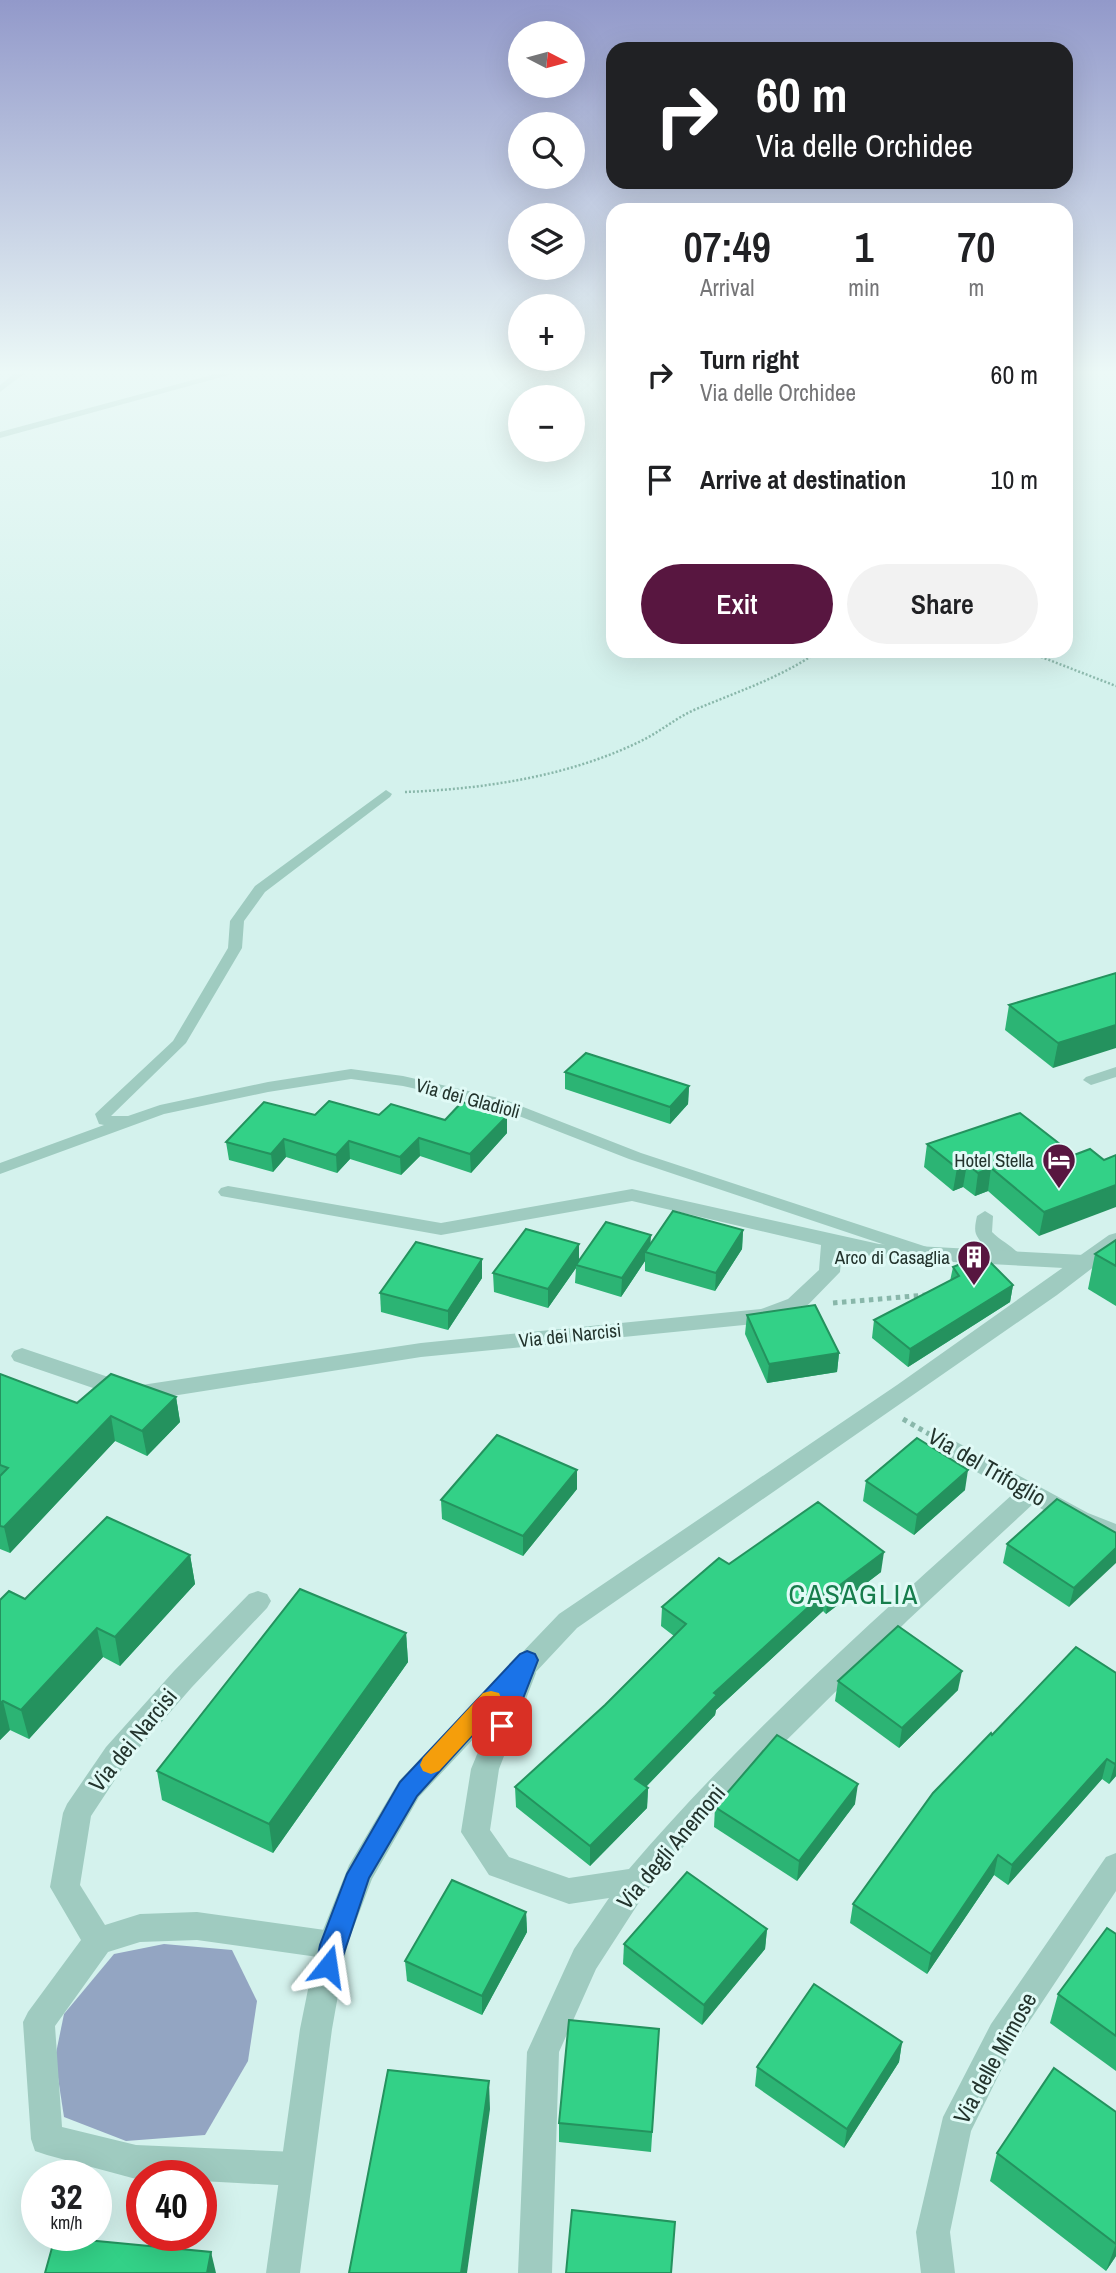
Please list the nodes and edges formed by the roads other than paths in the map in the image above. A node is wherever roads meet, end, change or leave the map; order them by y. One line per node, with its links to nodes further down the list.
1 (386, 794): 4 (lane)
2 (1116, 1072): 3 (lane)
3 (1091, 1080)
4 (134, 1119): 5 (lane, Via dei Gladioli); 10 (lane, Via dei Gladioli)
5 (0, 1169)
6 (228, 1192): 9 (street)
7 (985, 1216): 11 (lane)
8 (1116, 1240): 12 (street)
9 (832, 1241): 10 (street); 13 (street, Via dei Narcisi)
10 (926, 1253): 11 (street)
11 (1013, 1257): 12 (street)
12 (1083, 1262): 18 (street)
13 (22, 1356)
14 (951, 1447): 15 (street, Via del Trifoglio)
15 (1031, 1492): 16 (street, Via del Trifoglio); 20 (street, Via degli Anemoni)
16 (1116, 1534)
17 (258, 1601): 21 (street, Via dei Narcisi)
18 (527, 1660): 20 (street); 22 (street)
19 (1116, 1866): 26 (street, Via delle Mimose)
20 (637, 1881): 25 (street, Via degli Anemoni)
21 (98, 1941): 22 (street); 23 (street)
22 (332, 1945): 23 (street)
23 (296, 2169): 24 (street)
24 (282, 2273)
25 (535, 2273)
26 (938, 2273)

